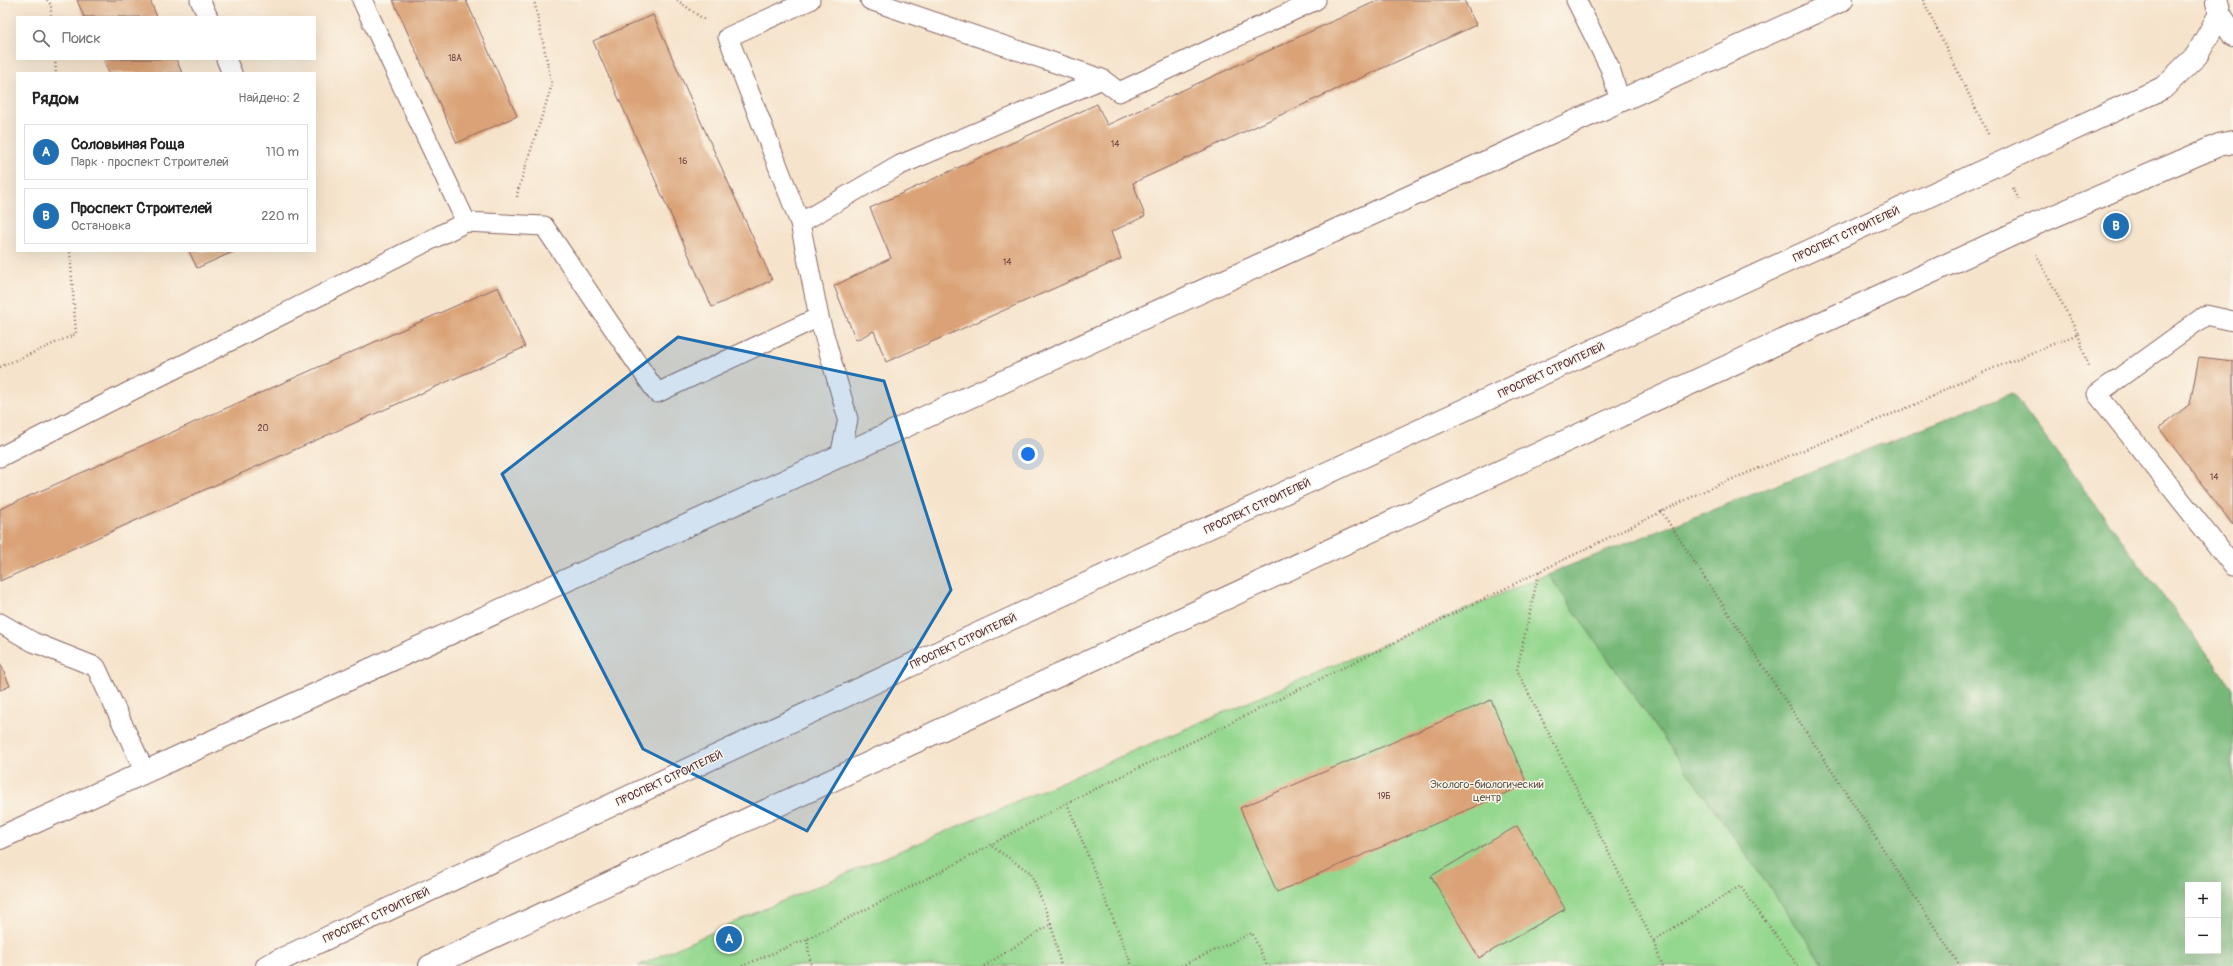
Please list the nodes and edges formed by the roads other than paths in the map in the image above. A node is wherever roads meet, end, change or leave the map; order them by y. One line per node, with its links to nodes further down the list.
1 (200, 0): 9 (lane)
2 (362, 0): 16 (lane)
3 (810, 0): 17 (lane)
4 (870, 0): 13 (lane)
5 (1316, 0): 13 (lane)
6 (1576, 0): 14 (lane)
7 (1842, 0): 14 (main road)
8 (2218, 7): 10 (main road); 26 (main road, ПРОСПЕКТ СТРОИТЕЛЕЙ)
9 (208, 16)
10 (2233, 34)
11 (226, 60): 12 (lane)
12 (232, 72)
13 (1102, 78): 17 (lane)
14 (1620, 101): 20 (main road)
15 (2233, 142): 27 (main road)
16 (466, 222): 18 (lane); 21 (lane)
17 (800, 223): 18 (lane)
18 (819, 317): 20 (lane)
19 (2233, 321): 22 (lane)
20 (840, 456): 24 (main road)
21 (0, 457)
22 (2233, 566)
23 (0, 623): 24 (lane)
24 (145, 772): 25 (main road)
25 (0, 838)
26 (267, 966)
27 (430, 966)

